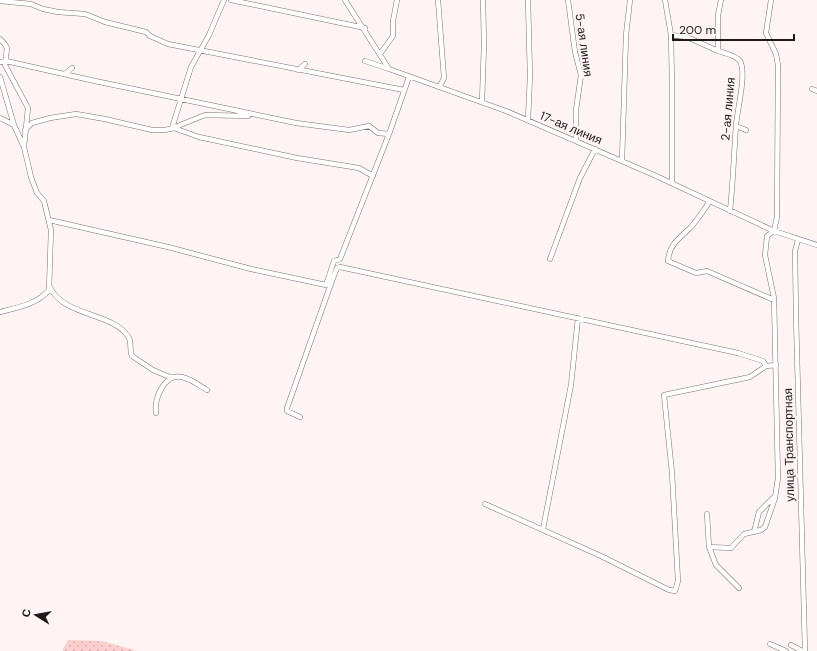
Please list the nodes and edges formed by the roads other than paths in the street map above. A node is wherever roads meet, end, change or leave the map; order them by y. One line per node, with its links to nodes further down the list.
1 (224, 0): 17 (street)
2 (231, 0): 14 (street)
3 (345, 0): 14 (street)
4 (397, 0): 19 (street)
5 (438, 0): 30 (street)
6 (483, 0): 33 (street)
7 (528, 0): 36 (street)
8 (568, 0): 43 (street, 5-ая линия)
9 (630, 0): 46 (street)
10 (665, 0): 15 (street)
11 (721, 0): 18 (street)
12 (771, 0): 52 (street)
13 (0, 1): 17 (street)
14 (364, 28): 19 (street)
15 (670, 35): 18 (street); 48 (street)
16 (0, 39): 20 (street)
17 (200, 50): 26 (street); 32 (street)
18 (718, 51): 38 (street, 2-ая линия)
19 (380, 54): 25 (street)
20 (6, 61): 22 (street); 27 (street); 40 (street)
21 (365, 61): 25 (street, 17-ая линия)
22 (0, 62)
23 (305, 64): 26 (street)
24 (72, 68): 27 (street)
25 (389, 69): 29 (street, 17-ая линия)
26 (298, 70): 31 (street)
27 (65, 74): 32 (street)
28 (0, 77): 37 (street)
29 (409, 77): 30 (street, 17-ая линия); 31 (street)
30 (440, 86): 33 (street, 17-ая линия)
31 (404, 90): 42 (street)
32 (182, 100): 34 (street); 39 (street)
33 (482, 102): 36 (street, 17-ая линия)
34 (255, 115): 39 (street); 42 (street)
35 (0, 118): 37 (street)
36 (528, 120): 43 (street, 17-ая линия)
37 (14, 125): 44 (street)
38 (736, 126): 41 (street); 50 (street, 2-ая линия)
39 (172, 128): 40 (street); 47 (street)
40 (25, 130): 44 (street)
41 (746, 130)
42 (389, 134): 47 (street)
43 (576, 141): 45 (street, 17-ая линия)
44 (24, 147): 51 (street)
45 (595, 149): 46 (street, 17-ая линия); 55 (street)
46 (622, 161): 48 (street, 17-ая линия)
47 (373, 176): 51 (street)
48 (672, 183): 49 (street, 17-ая линия)
49 (710, 201): 50 (street, 17-ая линия); 57 (street)
50 (730, 211): 52 (street, 17-ая линия)
51 (49, 220): 56 (street)
52 (774, 231): 53 (street, 17-ая линия); 57 (street)
53 (798, 240): 54 (street, 17-ая линия); 78 (street, улица Транспортная)
54 (817, 245)
55 (550, 259)
56 (50, 287): 58 (street); 62 (street)
57 (774, 300): 60 (street)
58 (0, 312)
59 (578, 318): 61 (street); 65 (street); 69 (street)
60 (776, 365): 61 (street); 66 (street)
61 (766, 366): 69 (street)
62 (172, 378): 63 (street); 64 (street)
63 (208, 390)
64 (156, 413)
65 (300, 418)
66 (776, 494): 70 (street); 70 (street)
67 (485, 504): 69 (street)
68 (707, 514): 71 (street)
69 (543, 529)
70 (754, 532): 71 (street)
71 (709, 547): 72 (street)
72 (739, 588)
73 (770, 644): 75 (street)
74 (791, 645): 77 (street)
75 (774, 649): 76 (street)
76 (786, 651)
77 (802, 651)
78 (805, 651)

